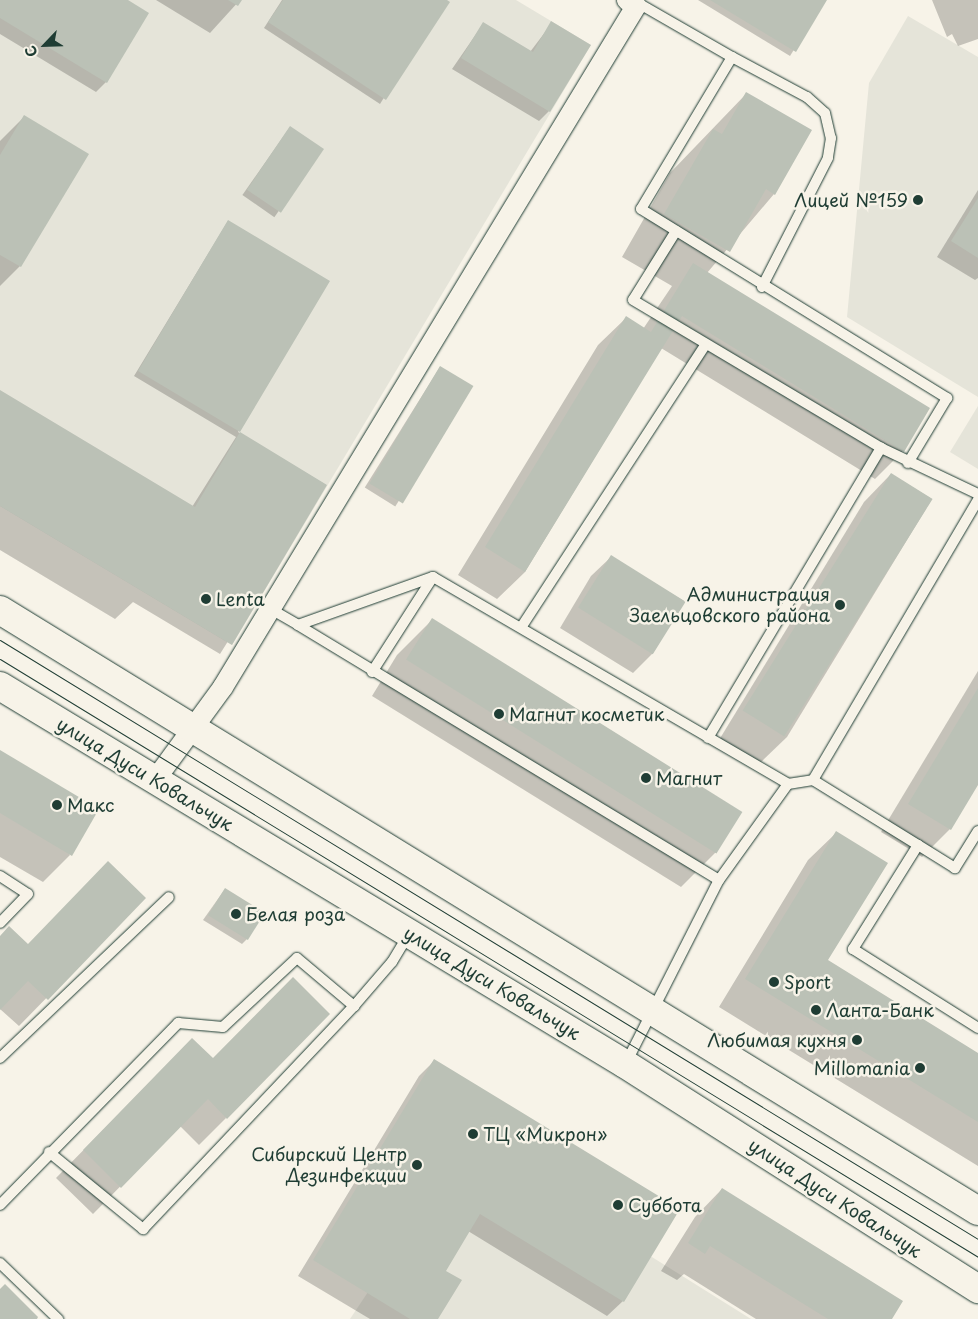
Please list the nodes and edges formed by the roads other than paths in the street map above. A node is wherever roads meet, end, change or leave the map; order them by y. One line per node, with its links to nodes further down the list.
1 (634, 2): 2 (lane); 11 (street)
2 (732, 57): 3 (lane); 4 (lane)
3 (676, 231): 4 (lane); 5 (lane)
4 (762, 287): 7 (lane)
5 (705, 345): 6 (lane); 14 (lane)
6 (881, 448): 7 (lane); 18 (lane)
7 (908, 463): 8 (lane)
8 (978, 494)
9 (978, 500): 20 (lane)
10 (433, 578): 13 (lane); 14 (lane); 15 (lane)
11 (269, 608): 13 (lane); 17 (street)
12 (0, 610): 17 (main road)
13 (298, 625): 15 (lane)
14 (522, 626): 18 (lane)
15 (372, 672): 25 (lane)
16 (0, 686): 19 (main road, улица Дуси Ковальчук)
17 (193, 728): 19 (street); 30 (main road)
18 (708, 738): 21 (lane)
19 (156, 780): 28 (main road, улица Дуси Ковальчук)
20 (814, 780): 21 (lane); 23 (lane)
21 (788, 784): 25 (lane)
22 (978, 831): 23 (lane)
23 (918, 846): 31 (lane)
24 (0, 876): 27 (lane)
25 (719, 880): 30 (lane)
26 (169, 897): 32 (lane)
27 (0, 923)
28 (410, 934): 29 (lane); 33 (main road, улица Дуси Ковальчук)
29 (354, 1006): 34 (lane); 34 (lane)
30 (652, 1008): 33 (lane); 36 (main road)
31 (978, 1028)
32 (0, 1058)
33 (625, 1064): 38 (main road, улица Дуси Ковальчук)
34 (49, 1152): 35 (lane)
35 (0, 1205)
36 (978, 1211)
37 (0, 1263): 39 (lane)
38 (978, 1289)
39 (58, 1319)

